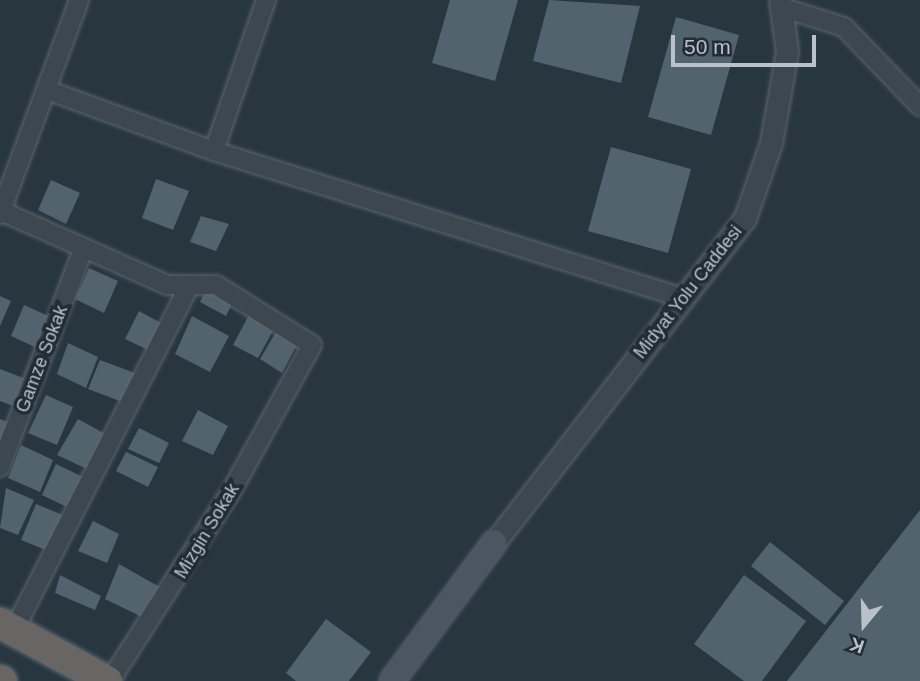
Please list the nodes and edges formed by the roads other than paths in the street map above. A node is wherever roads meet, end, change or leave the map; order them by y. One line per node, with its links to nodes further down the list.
1 (79, 0): 4 (street)
2 (266, 0): 6 (street)
3 (781, 4): 5 (street); 10 (street, Midyat Yolu Caddesi)
4 (47, 90): 6 (street); 7 (street)
5 (920, 106)
6 (214, 150): 10 (street)
7 (1, 212): 8 (street)
8 (83, 250): 9 (street); 11 (street, Gamze Sokak)
9 (190, 285): 13 (street); 14 (street, Mizgin Sokak)
10 (684, 298): 12 (street, Midyat Yolu Caddesi)
11 (0, 467)
12 (494, 543): 15 (main road); 16 (main road)
13 (7, 627): 14 (highway)
14 (108, 681)
15 (392, 681)
16 (407, 681)

